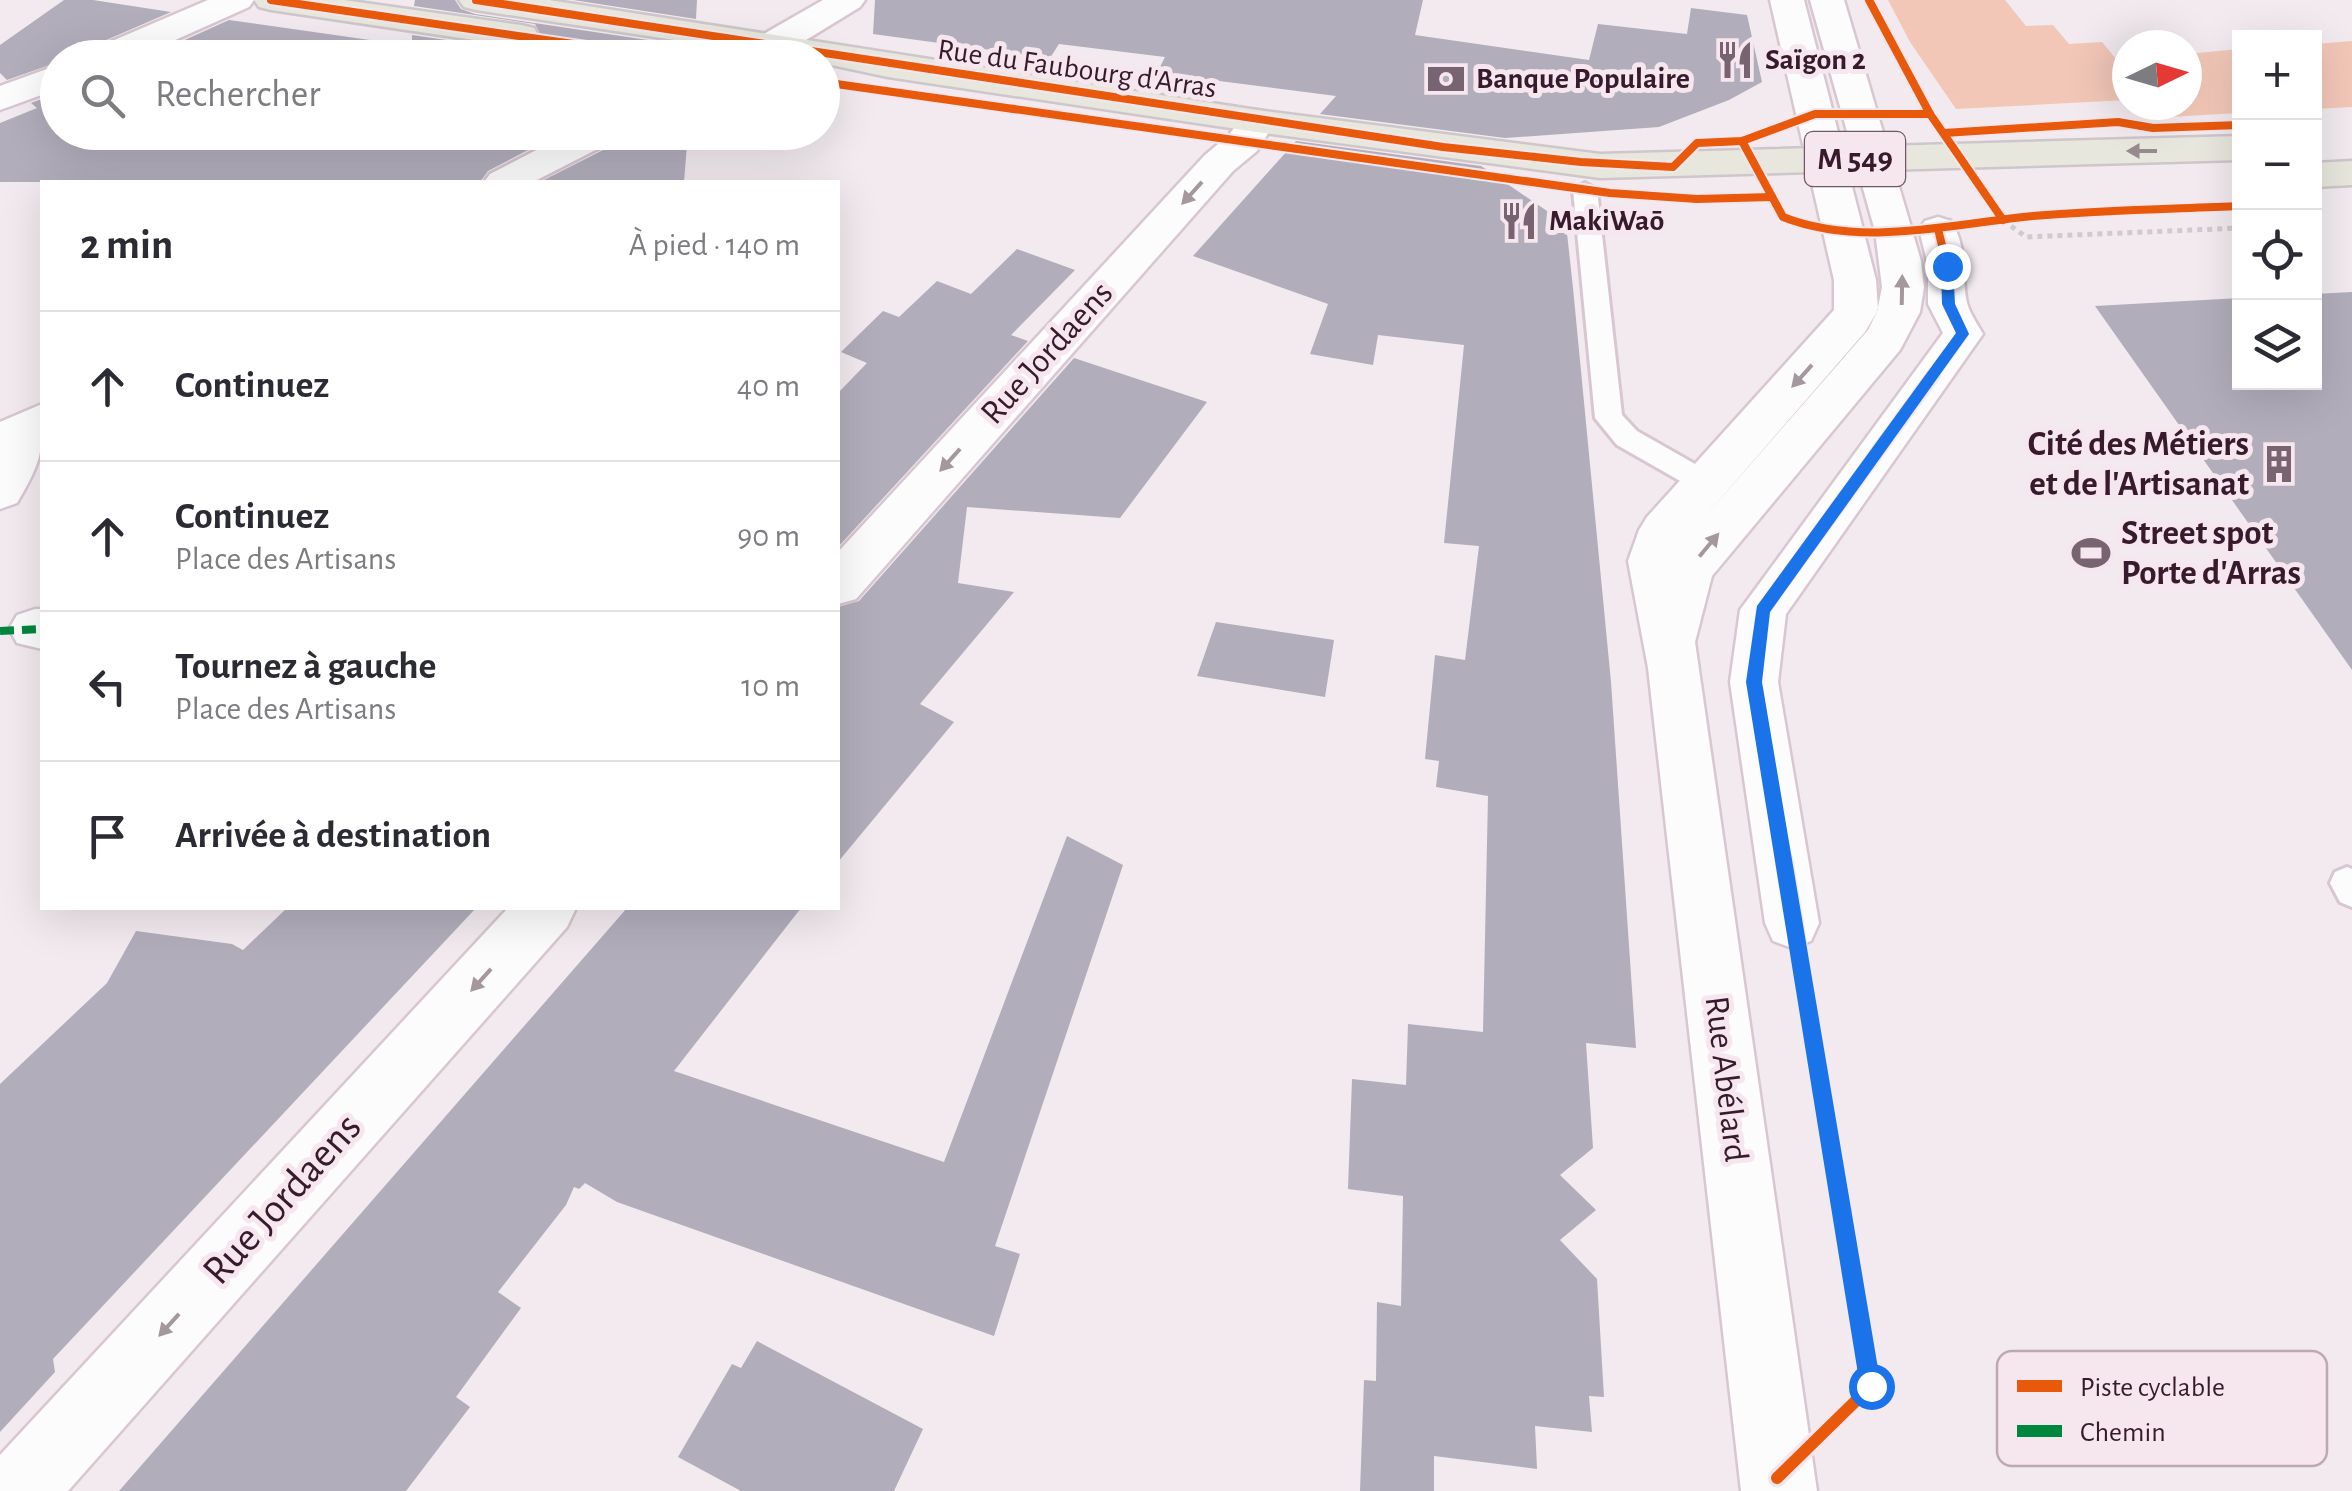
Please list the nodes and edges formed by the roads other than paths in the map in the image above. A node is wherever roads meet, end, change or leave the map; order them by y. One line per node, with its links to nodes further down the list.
1 (236, 0): 7 (street)
2 (271, 0): 8 (main road)
3 (476, 0): 9 (main road, Rue du Faubourg d'Arras / M 549)
4 (848, 0): 10 (street)
5 (1787, 0): 23 (street)
6 (1827, 0): 22 (street, Rue Abélard)
7 (145, 40)
8 (546, 40)
9 (704, 40)
10 (778, 40)
11 (840, 60): 15 (main road, Rue du Faubourg d'Arras / M 549)
12 (40, 83): 14 (street)
13 (840, 84): 15 (main road, Rue du Faubourg d'Arras / M 549)
14 (0, 100)
15 (1250, 132): 23 (main road, Rue du Faubourg d'Arras / M 549); 26 (main road, Rue du Faubourg d'Arras / M 549); 31 (street, Rue Jordaens, one-way to 31)
16 (2352, 144): 17 (main road)
17 (2322, 145)
18 (2232, 149): 22 (main road, Rue du Faubourg d'Arras / M 549, one-way to 22)
19 (566, 150): 25 (street)
20 (2352, 173): 21 (main road)
21 (2322, 175)
22 (1880, 176): 23 (main road, Rue du Faubourg d'Arras / M 549); 24 (main road, Rue du Faubourg d'Arras / M 549); 32 (street, Rue Abélard, one-way to 22)
23 (1830, 178): 26 (main road, Rue du Faubourg d'Arras / M 549); 29 (street, Rue Abélard, one-way to 29)
24 (2232, 179)
25 (508, 180)
26 (1585, 190): 29 (lane)
27 (1938, 229): 34 (street)
28 (21, 432): 30 (street)
29 (1706, 484): 32 (street, Rue Abélard)
30 (0, 491)
31 (840, 583)
32 (1674, 668): 36 (street, Rue Abélard)
33 (544, 910): 35 (street, Rue Jordaens, one-way to 35)
34 (1792, 924)
35 (18, 1491)
36 (1780, 1491)

